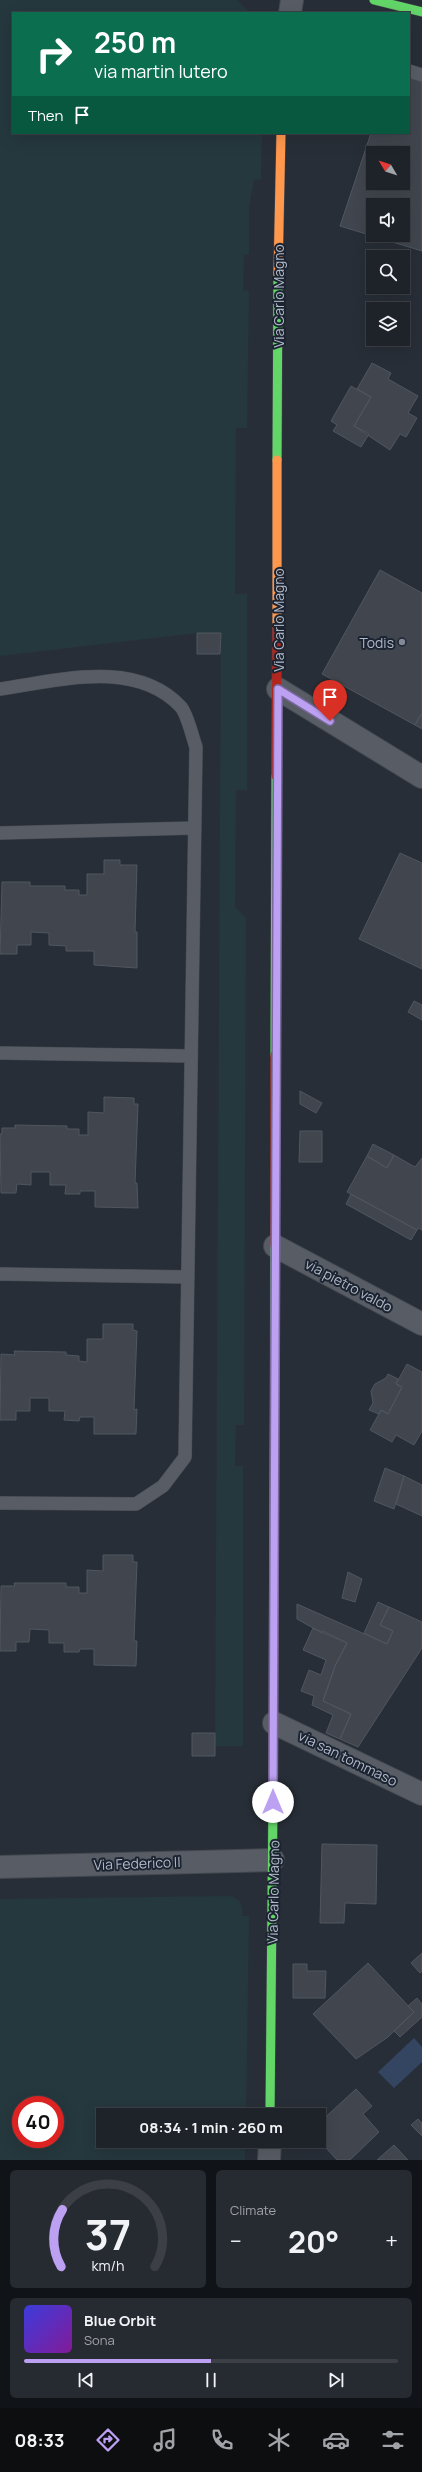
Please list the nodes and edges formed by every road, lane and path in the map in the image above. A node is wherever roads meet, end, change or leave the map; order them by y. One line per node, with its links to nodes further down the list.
1 (292, 0): 3 (street)
2 (374, 0): 4 (street)
3 (290, 12)
4 (422, 12)
5 (410, 71): 6 (lane)
6 (422, 75)
7 (281, 134): 9 (street, Via Carlo Magno)
8 (0, 689): 11 (lane)
9 (278, 689): 10 (street); 15 (street, Via Carlo Magno)
10 (422, 777)
11 (194, 828): 12 (lane); 14 (lane)
12 (0, 833)
13 (0, 1053): 14 (lane)
14 (191, 1056): 17 (lane)
15 (275, 1246): 18 (street, via pietro valdo); 20 (street, Via Carlo Magno)
16 (0, 1274): 17 (lane)
17 (188, 1278): 19 (lane)
18 (422, 1324)
19 (0, 1503)
20 (274, 1723): 21 (street, via san tommaso); 22 (street, Via Carlo Magno)
21 (422, 1794)
22 (273, 1860): 23 (street, Via Federico II); 24 (street, Via Carlo Magno)
23 (0, 1867)
24 (270, 2108)
25 (270, 2148): 26 (street)
26 (269, 2160)

